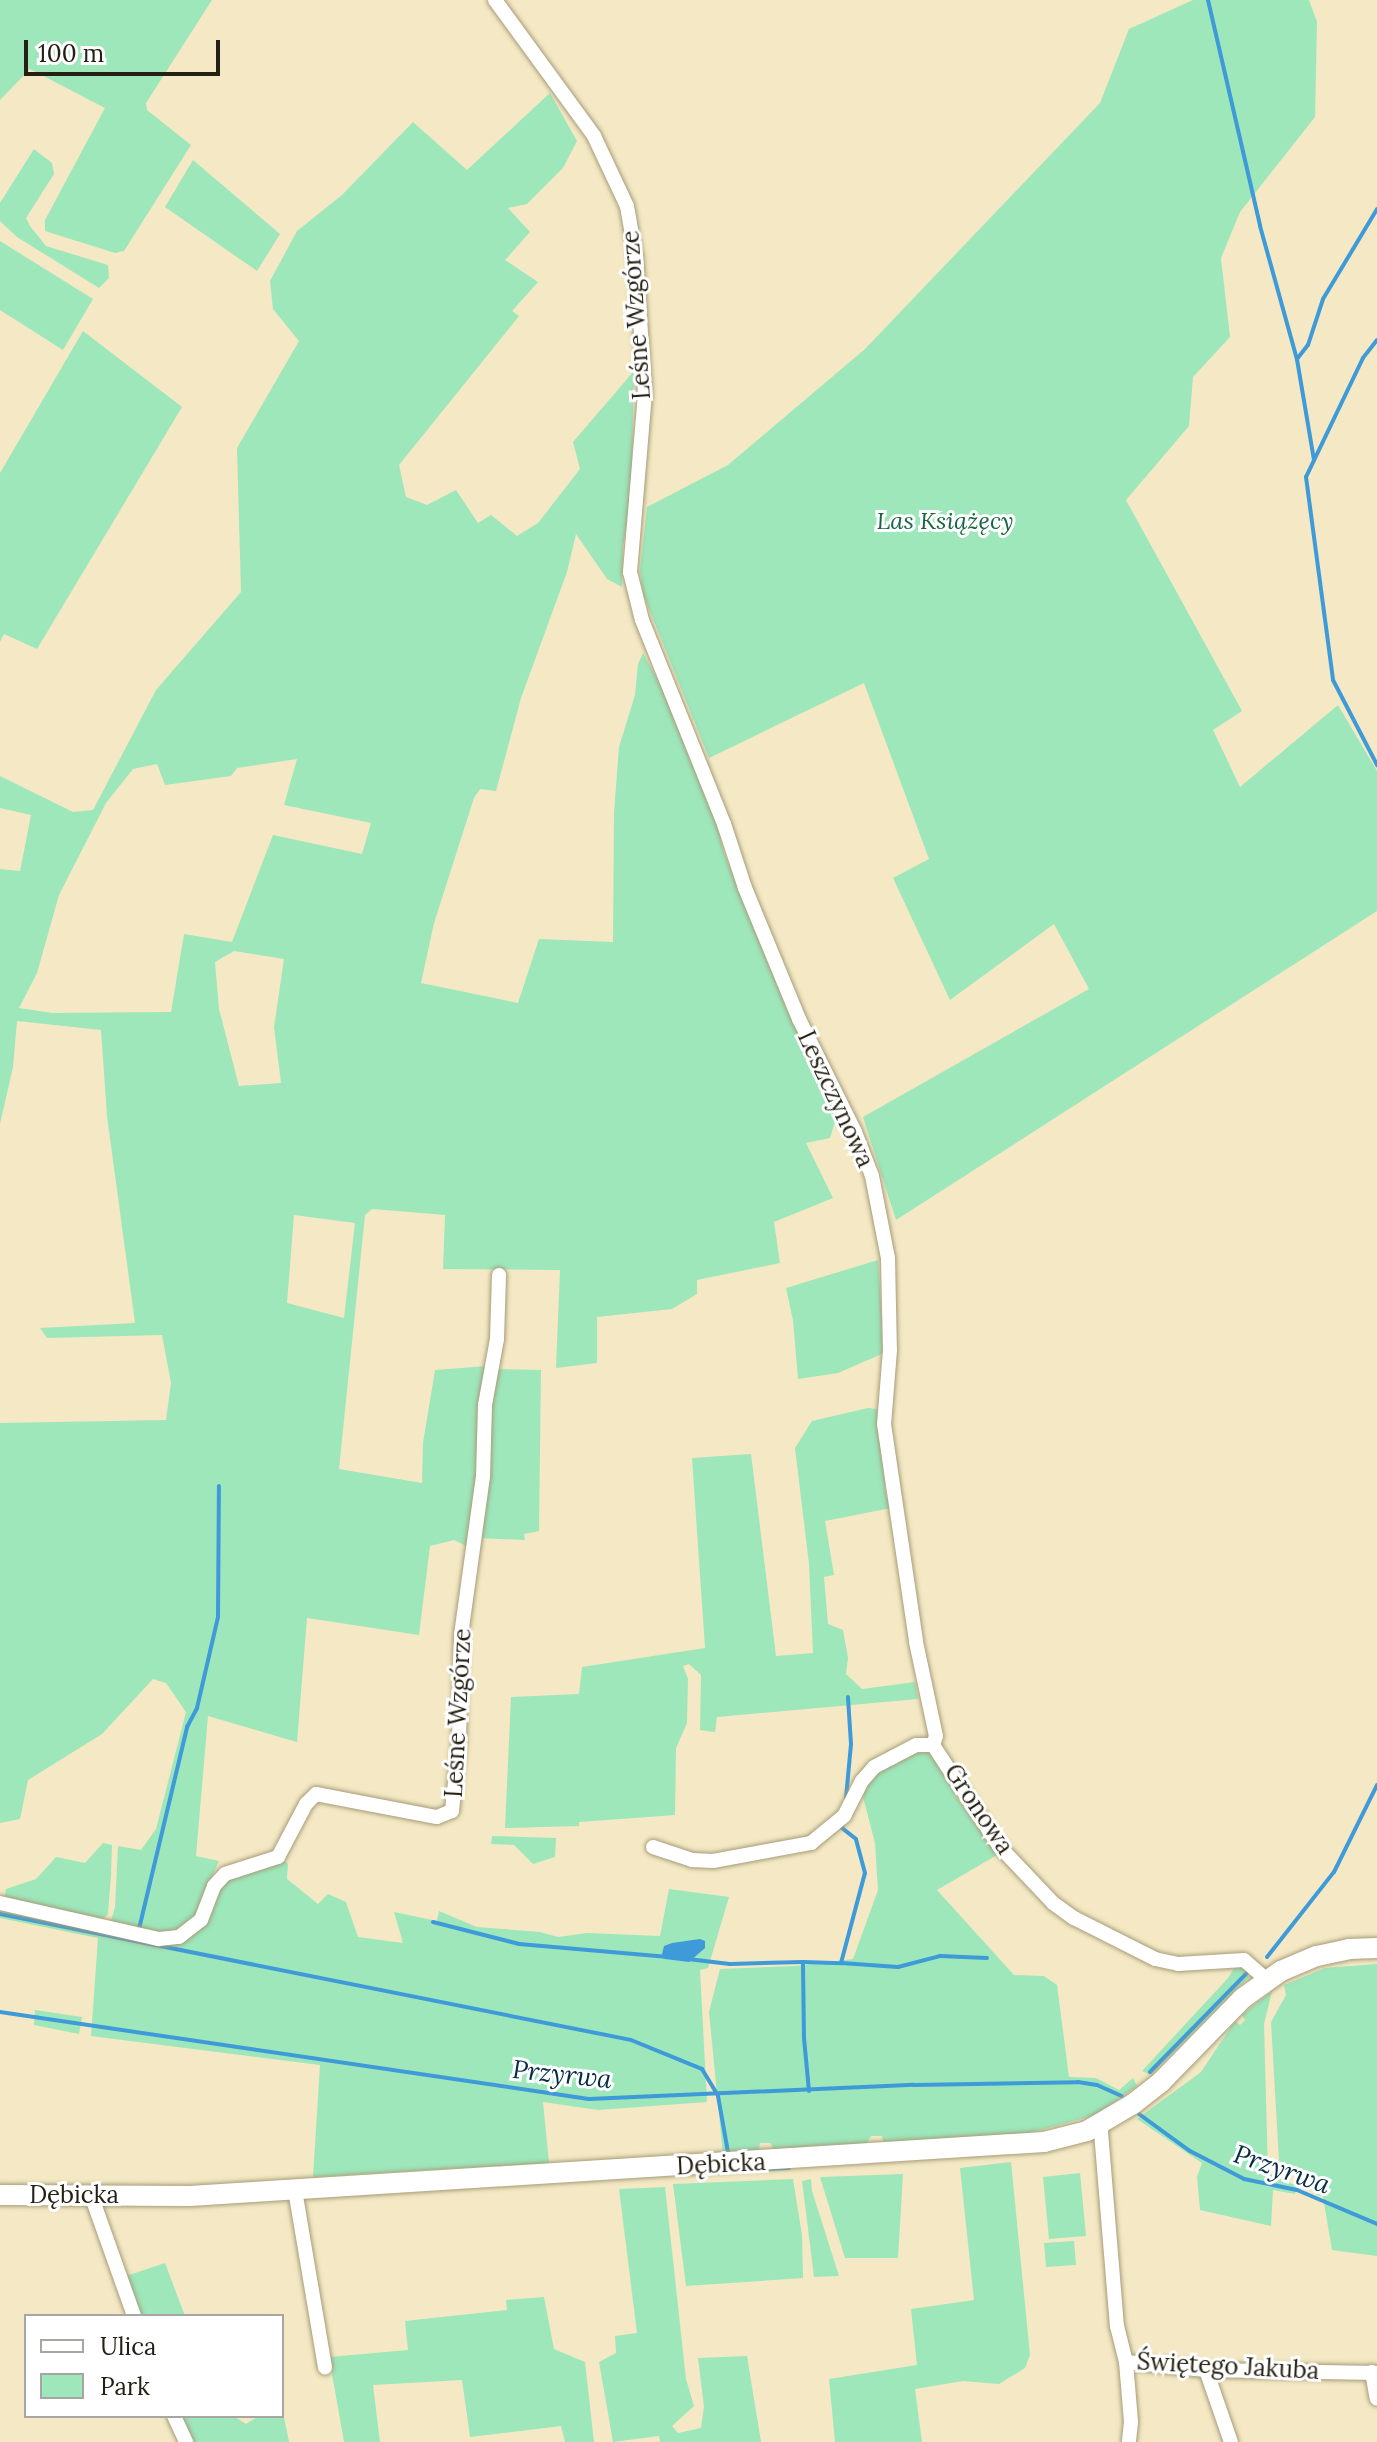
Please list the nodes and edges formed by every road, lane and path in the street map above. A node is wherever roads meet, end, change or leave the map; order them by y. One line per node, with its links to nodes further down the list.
1 (495, 0): 2 (street, Leśne Wzgórze)
2 (630, 572): 4 (street, Leszczynowa)
3 (499, 1275): 6 (street, Leśne Wzgórze)
4 (933, 1745): 5 (street, Gronowa); 8 (street, Gronowa)
5 (653, 1847)
6 (0, 1903)
7 (1377, 1948): 8 (street, Dębicka)
8 (1267, 1980): 9 (street, Dębicka)
9 (1097, 2126): 10 (street, Dębicka); 14 (street, Świętego Jakuba)
10 (295, 2190): 12 (street, Dębicka); 15 (street)
11 (0, 2195): 12 (street, Dębicka)
12 (91, 2195): 13 (street)
13 (133, 2314)
14 (1126, 2362): 16 (street, Świętego Jakuba); 21 (street)
15 (325, 2367)
16 (1206, 2370): 17 (street, Świętego Jakuba); 22 (street)
17 (1375, 2372): 18 (street)
18 (1377, 2399)
19 (175, 2418): 20 (street)
20 (186, 2442)
21 (1129, 2442)
22 (1231, 2442)

